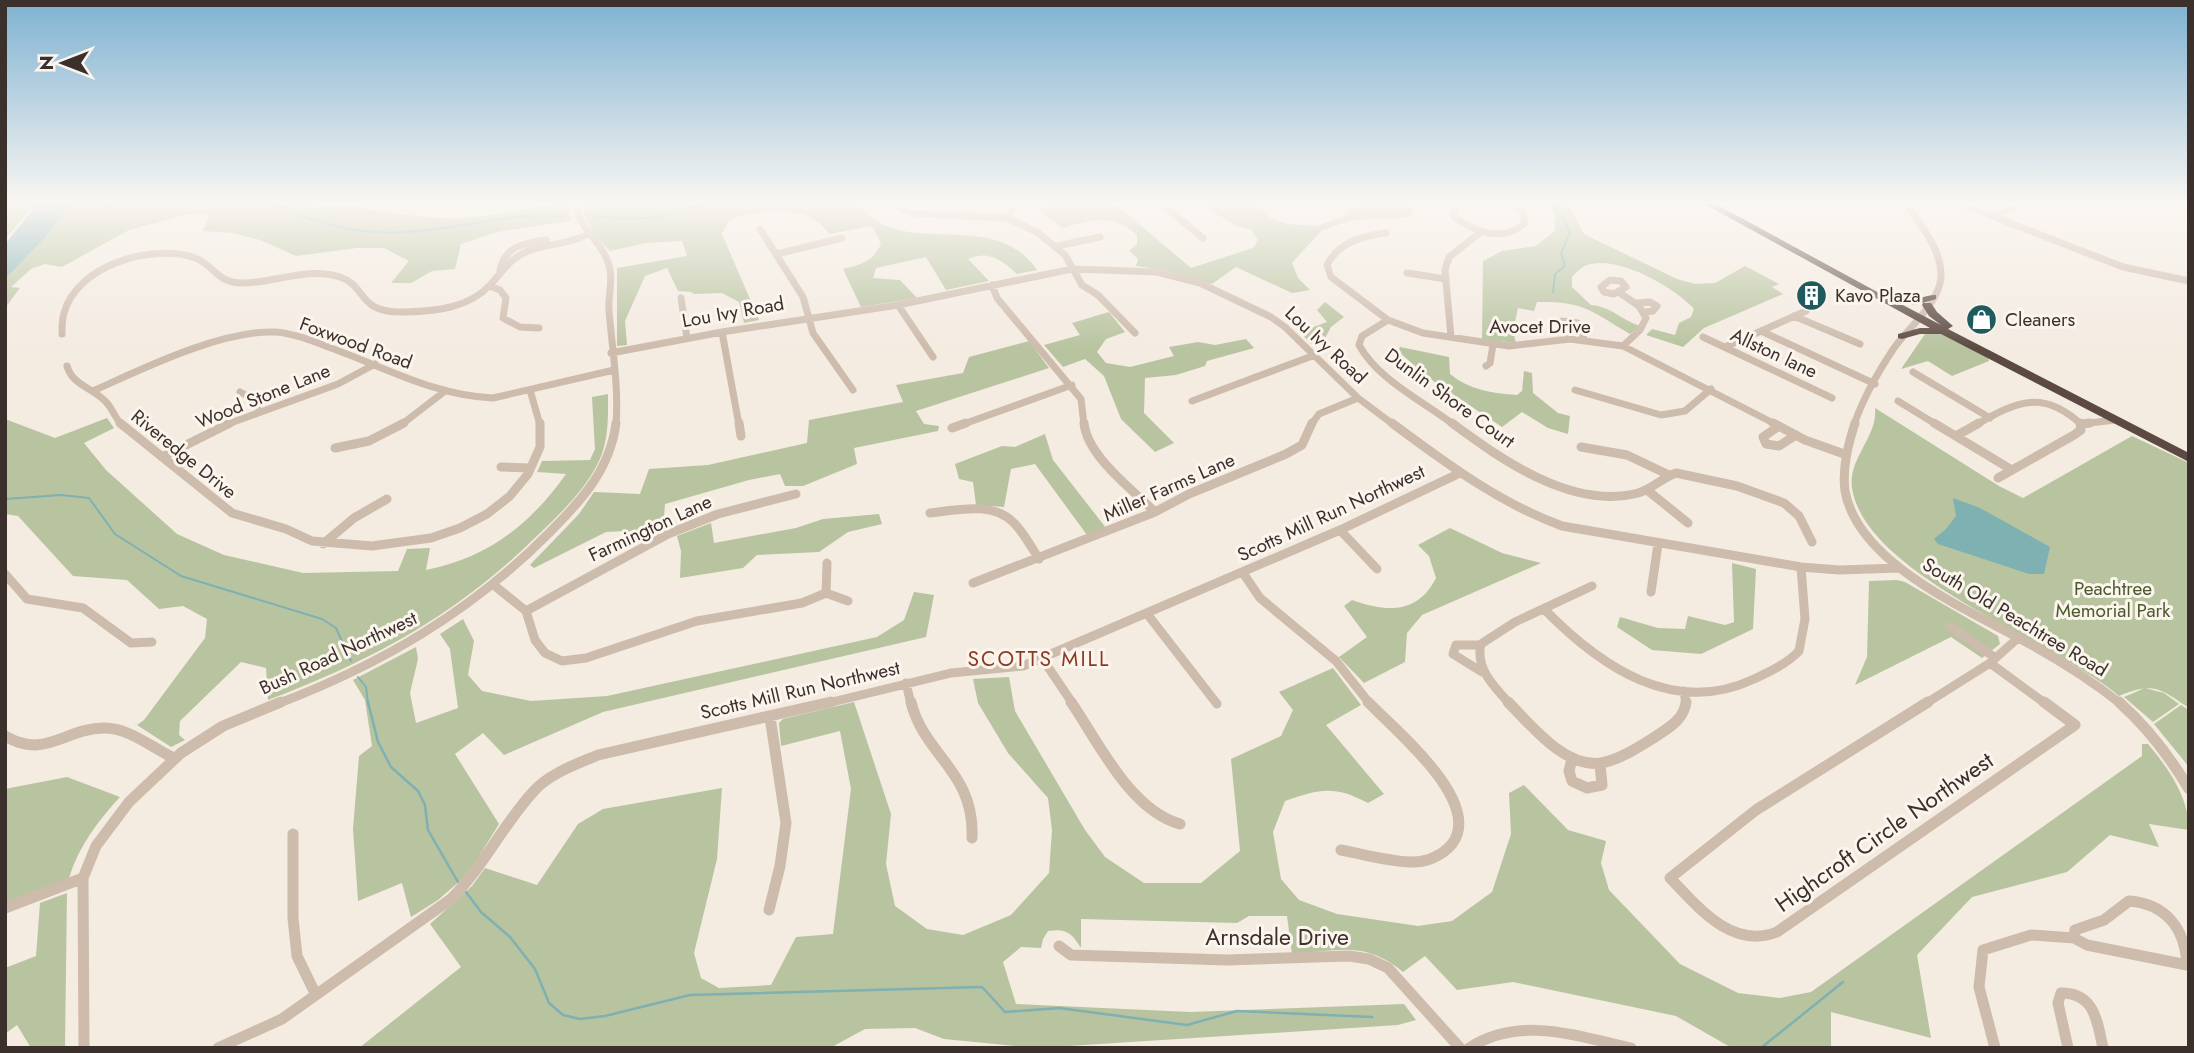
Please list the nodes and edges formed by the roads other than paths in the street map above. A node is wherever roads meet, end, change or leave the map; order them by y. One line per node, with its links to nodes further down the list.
1 (511, 250): 13 (street)
2 (530, 250): 15 (street)
3 (600, 250): 50 (street, Bush Road Northwest)
4 (774, 250): 14 (street)
5 (793, 250): 14 (street)
6 (1060, 250): 16 (street)
7 (1337, 250): 33 (street, Avocet Drive)
8 (1458, 250): 19 (street)
9 (1796, 250): 25 (highway)
10 (1802, 250): 25 (highway)
11 (1934, 250): 29 (street)
12 (2072, 250): 20 (street)
13 (505, 254): 15 (street); 17 (street)
14 (777, 254): 31 (street)
15 (517, 256): 17 (street)
16 (1072, 269): 21 (street, Lou Ivy Road); 38 (street); 51 (street, Lou Ivy Road)
17 (500, 272): 22 (street)
18 (1407, 273): 19 (street)
19 (1446, 279): 41 (street)
20 (2189, 283)
21 (992, 285): 27 (street, Lou Ivy Road); 58 (street)
22 (489, 286): 34 (street); 39 (street)
23 (1620, 293): 26 (street)
24 (681, 298): 44 (street)
25 (1895, 302): 29 (highway); 29 (highway)
26 (1637, 303): 30 (street); 30 (street)
27 (898, 305): 31 (street, Lou Ivy Road); 52 (street)
28 (1806, 311): 32 (street)
29 (1922, 311): 36 (highway); 43 (street, South Old Peachtree Road)
30 (1646, 312): 48 (street)
31 (809, 317): 37 (street, Lou Ivy Road); 62 (street)
32 (1794, 317): 35 (street); 46 (street)
33 (1388, 320): 41 (street, Avocet Drive); 92 (street, Dunlin Shore Court)
34 (539, 328)
35 (1761, 331): 49 (street); 59 (street)
36 (1951, 331): 43 (highway); 72 (highway); 82 (highway)
37 (722, 332): 44 (street, Lou Ivy Road); 78 (street)
38 (1135, 333)
39 (62, 334)
40 (1568, 335): 45 (street, Avocet Drive); 45 (street); 47 (street, Avocet Drive)
41 (1451, 337): 47 (street, Avocet Drive)
42 (1703, 337): 49 (street, Allston lane)
43 (1902, 337): 59 (street, South Old Peachtree Road)
44 (687, 338): 50 (street, Lou Ivy Road)
45 (1584, 339): 48 (street, Avocet Drive)
46 (1860, 344)
47 (1493, 345): 55 (street)
48 (1623, 346): 60 (street, Avocet Drive)
49 (1725, 347): 68 (street, Allston lane)
50 (611, 353): 56 (street, Bush Road Northwest)
51 (1315, 355): 67 (street, Lou Ivy Road); 69 (street)
52 (933, 357)
53 (375, 364): 64 (street, Foxwood Road); 65 (street, Foxwood Road); 71 (street, Wood Stone Lane)
54 (67, 366): 64 (street, Riveredge Drive)
55 (1486, 366)
56 (614, 370): 61 (street, Foxwood Road); 110 (street, Bush Road Northwest)
57 (1913, 372): 73 (street)
58 (1072, 385): 76 (street); 95 (street)
59 (1874, 385): 83 (street, South Old Peachtree Road)
60 (1711, 389): 63 (street); 75 (street, Avocet Drive)
61 (530, 390): 65 (street, Foxwood Road); 87 (street, Riveredge Drive)
62 (853, 390)
63 (1575, 390)
64 (93, 391): 84 (street, Riveredge Drive)
65 (445, 391): 81 (street)
66 (240, 392): 71 (street)
67 (1358, 398): 89 (street, Lou Ivy Road); 95 (street, Miller Farms Lane)
68 (1832, 398)
69 (1192, 401)
70 (1898, 401): 79 (street)
71 (259, 411): 84 (street, Wood Stone Lane)
72 (2094, 416): 74 (street); 85 (highway)
73 (1990, 418): 74 (street); 79 (street)
74 (2080, 422): 88 (street)
75 (1779, 426): 77 (street, Avocet Drive); 77 (street)
76 (952, 428)
77 (1791, 435): 83 (street)
78 (741, 436)
79 (1956, 436): 88 (street)
80 (1581, 447): 90 (street)
81 (335, 449)
82 (2189, 450)
83 (1844, 454): 105 (street, South Old Peachtree Road)
84 (162, 457): 100 (street, Riveredge Drive)
85 (2189, 458)
86 (501, 467): 87 (street)
87 (530, 468): 100 (street, Riveredge Drive)
88 (2012, 470): 91 (street)
89 (1460, 473): 98 (street, Scotts Mill Run Northwest); 101 (street, Lou Ivy Road)
90 (1669, 475): 92 (street); 99 (street)
91 (1998, 478)
92 (1647, 490): 97 (street)
93 (796, 494): 117 (street, Farmington Lane)
94 (387, 499): 100 (street)
95 (1155, 512): 102 (street, Miller Farms Lane)
96 (930, 513): 102 (street)
97 (1688, 523)
98 (1340, 530): 106 (street); 107 (street, Scotts Mill Run Northwest)
99 (1812, 542)
100 (323, 544)
101 (1658, 544): 104 (street, Lou Ivy Road); 113 (street)
102 (1039, 559): 109 (street, Miller Farms Lane)
103 (827, 563): 114 (street)
104 (1801, 567): 105 (street, Lou Ivy Road); 127 (street)
105 (1900, 568): 120 (street, South Old Peachtree Road)
106 (1377, 569)
107 (1243, 573): 118 (street, Scotts Mill Run Northwest); 138 (street)
108 (5, 574): 112 (street)
109 (973, 583)
110 (495, 586): 117 (street); 131 (street, Bush Road Northwest)
111 (1592, 586): 116 (street)
112 (9, 587): 121 (street)
113 (1651, 592)
114 (826, 593): 115 (street); 117 (street)
115 (849, 601)
116 (1545, 610): 122 (street); 127 (street)
117 (526, 611)
118 (1148, 615): 123 (street, Scotts Mill Run Northwest); 128 (street)
119 (1950, 626): 124 (street)
120 (2018, 638): 124 (street, Highcroft Circle Northwest); 134 (street, South Old Peachtree Road)
121 (152, 642)
122 (1480, 645): 125 (street); 125 (street)
123 (1042, 658): 126 (street, Scotts Mill Run Northwest); 135 (street)
124 (1992, 660): 124 (street, Highcroft Circle Northwest)
125 (1483, 673): 132 (street)
126 (906, 683): 129 (street, Scotts Mill Run Northwest); 137 (street)
127 (1684, 691): 133 (street)
128 (1217, 704)
129 (770, 717): 141 (street); 145 (street, Scotts Mill Run Northwest)
130 (5, 736): 131 (street)
131 (174, 758): 139 (street, Bush Road Northwest)
132 (1572, 759): 133 (street); 133 (street)
133 (1600, 764)
134 (2189, 789)
135 (1180, 824)
136 (293, 834): 145 (street)
137 (972, 838)
138 (1341, 850)
139 (83, 878): 140 (street); 146 (street)
140 (5, 908)
141 (769, 911)
142 (2074, 938): 144 (street); 144 (street); 151 (street)
143 (1059, 946): 148 (street, Arnsdale Drive)
144 (2188, 965)
145 (316, 995): 147 (street, Scotts Mill Run Northwest)
146 (84, 1048)
147 (218, 1048)
148 (1460, 1048)
149 (1469, 1048): 150 (street)
150 (1630, 1048)
151 (1995, 1048)
152 (2068, 1048): 153 (street)
153 (2103, 1048)

